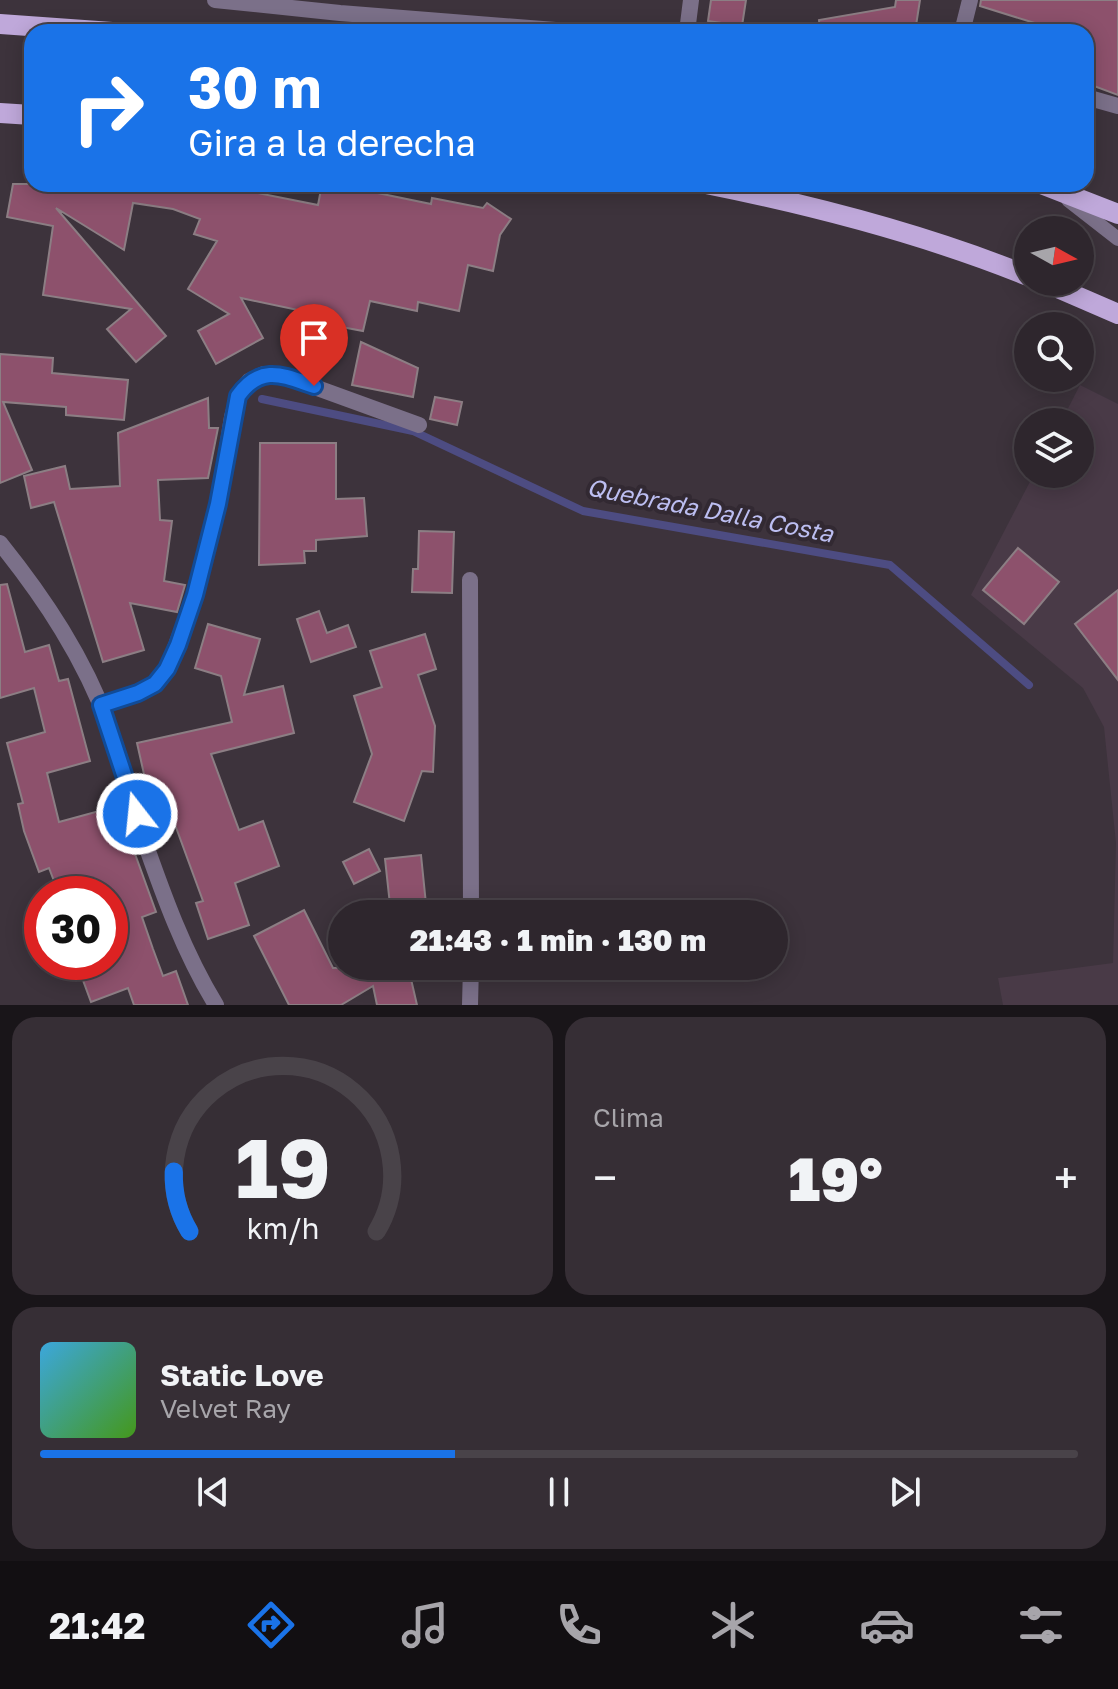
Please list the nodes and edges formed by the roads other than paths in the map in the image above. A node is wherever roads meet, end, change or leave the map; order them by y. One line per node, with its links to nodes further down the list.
1 (215, 0): 5 (street)
2 (691, 0): 6 (street)
3 (970, 0): 7 (street)
4 (0, 24): 8 (main road)
5 (488, 24)
6 (688, 24)
7 (964, 24)
8 (24, 26)
9 (1094, 99): 10 (street)
10 (1118, 106)
11 (0, 113): 12 (main road)
12 (24, 114)
13 (739, 192): 18 (main road)
14 (1055, 192): 17 (lane)
15 (1062, 192): 16 (main road)
16 (1113, 210)
17 (1118, 239)
18 (1014, 271)
19 (1076, 296): 20 (main road)
20 (1094, 304): 21 (lane); 22 (main road)
21 (1118, 306)
22 (1118, 314)
23 (419, 425): 26 (street)
24 (0, 543): 26 (street)
25 (470, 580): 27 (street)
26 (101, 705): 29 (street)
27 (471, 900)
28 (471, 980): 30 (street)
29 (216, 1005)
30 (470, 1005)

